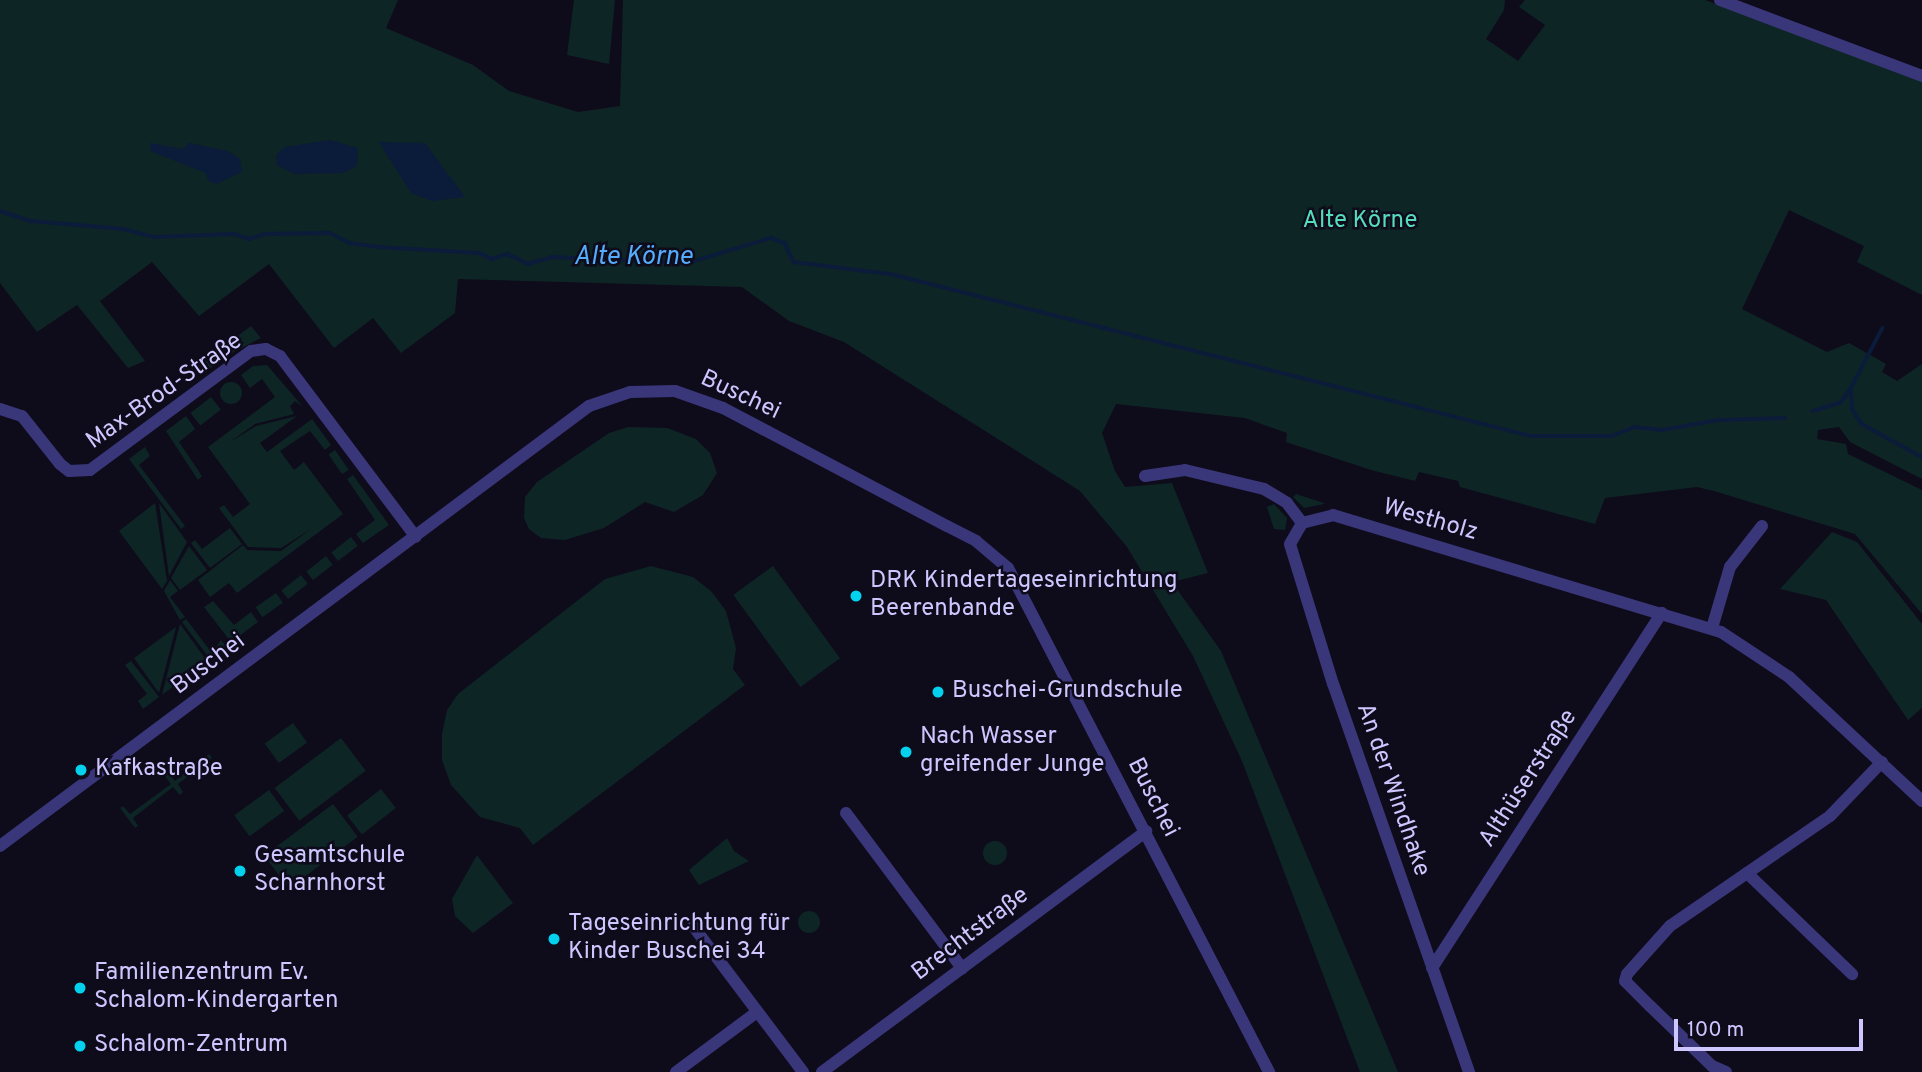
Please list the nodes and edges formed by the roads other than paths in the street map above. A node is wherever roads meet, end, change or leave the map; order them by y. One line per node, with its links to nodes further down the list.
1 (1720, 0): 2 (street)
2 (1922, 76)
3 (0, 409): 7 (street, Max-Brod-Straße)
4 (1145, 476): 5 (street)
5 (1302, 523): 8 (street, Westholz); 18 (street, An der Windhake)
6 (1762, 526): 9 (street)
7 (416, 537): 13 (street, Buschei); 14 (street, Buschei)
8 (1662, 613): 9 (street, Westholz); 18 (street, Althüserstraße)
9 (1712, 628): 10 (street, Westholz)
10 (1882, 762): 11 (street, Westholz); 15 (street)
11 (1922, 801)
12 (846, 813): 17 (street)
13 (1146, 831): 17 (street, Brechtstraße); 24 (street, Buschei)
14 (0, 846)
15 (1747, 873): 19 (street); 26 (street)
16 (694, 926): 20 (street)
17 (962, 968): 23 (street, Brechtstraße)
18 (1432, 968): 25 (street, An der Windhake)
19 (1853, 974)
20 (757, 1012): 21 (street); 22 (street)
21 (676, 1072)
22 (803, 1072)
23 (822, 1072)
24 (1269, 1072)
25 (1469, 1072)
26 (1726, 1072)

